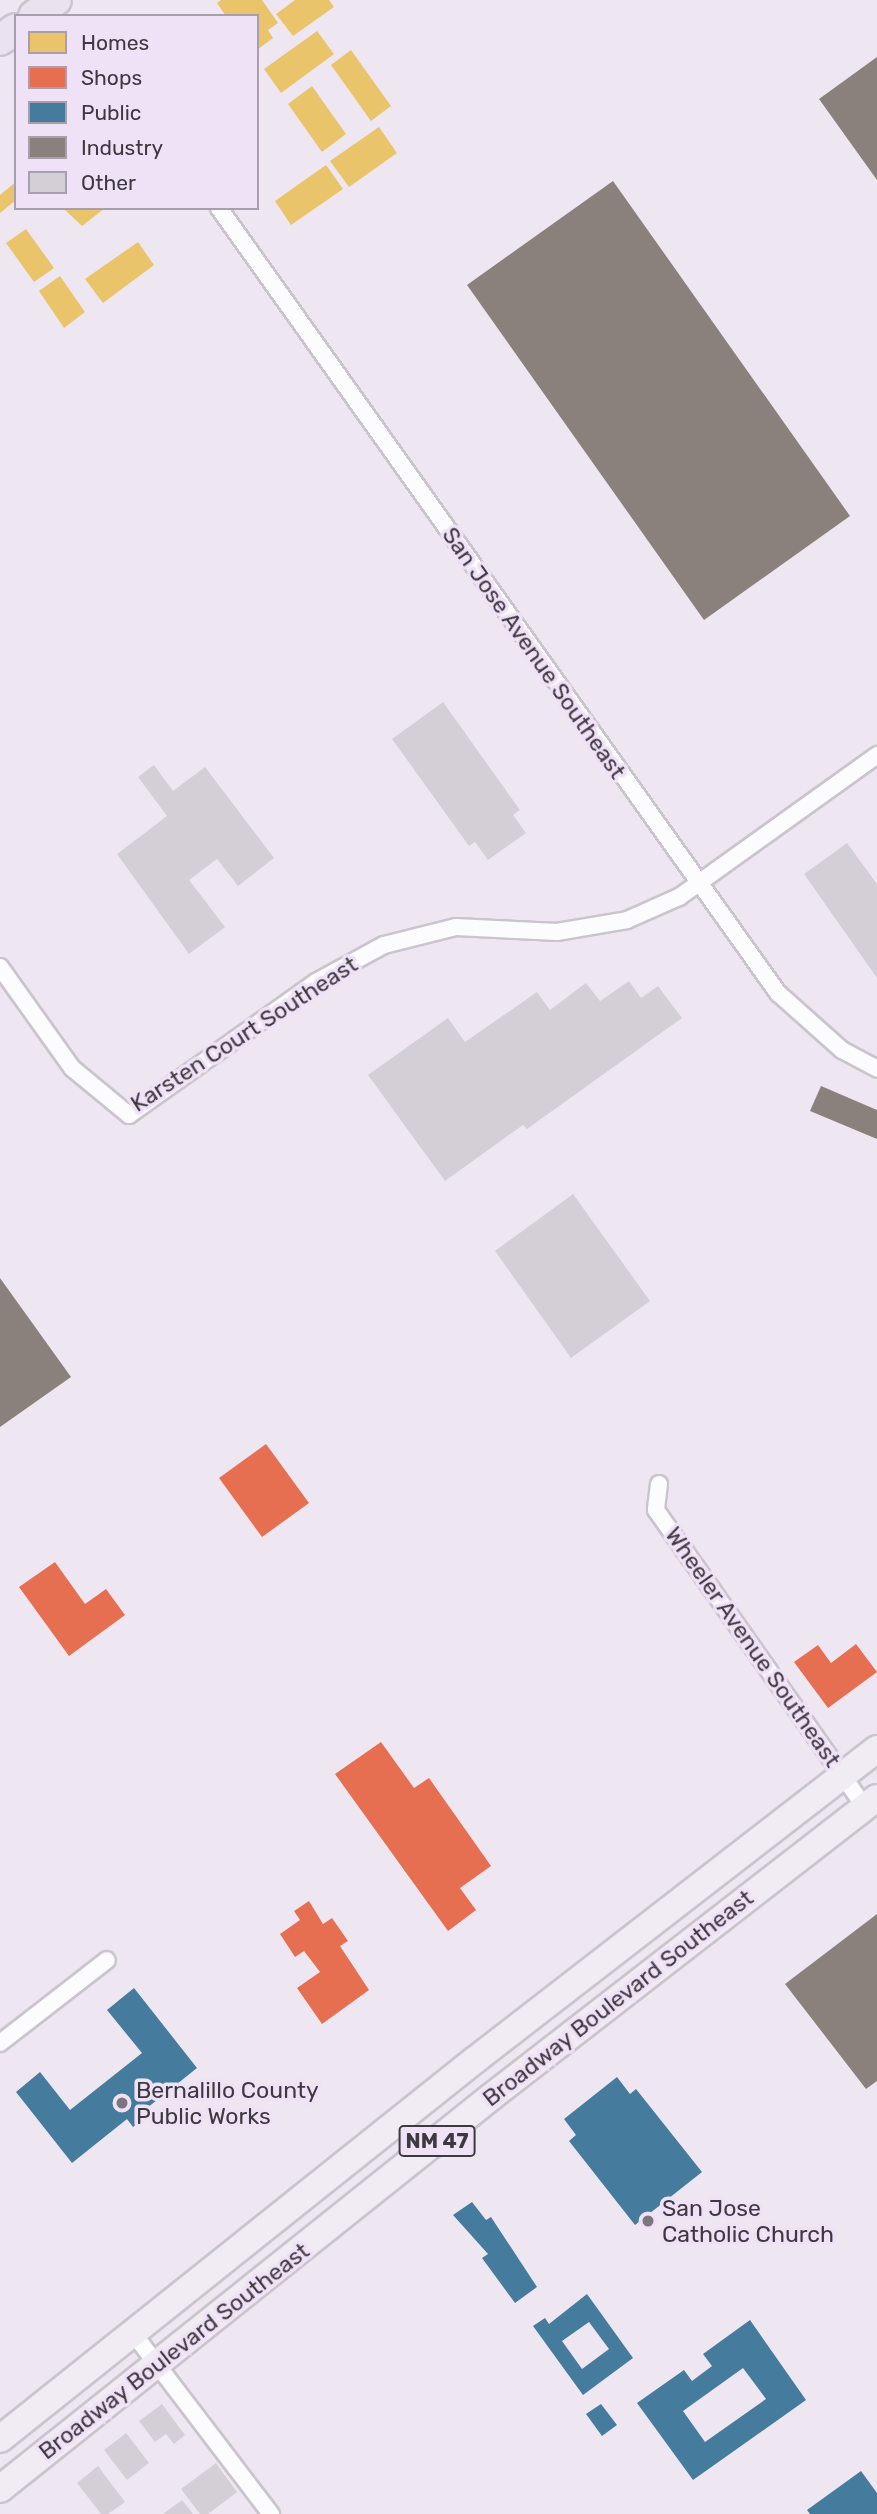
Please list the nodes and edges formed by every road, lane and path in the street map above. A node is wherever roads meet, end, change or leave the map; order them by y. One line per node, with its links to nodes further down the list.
1 (56, 0): 2 (highway)
2 (37, 14)
3 (220, 210): 5 (street, San Jose Avenue Southeast)
4 (877, 755): 5 (street, Karsten Court Southeast)
5 (698, 884): 6 (street, Karsten Court Southeast); 7 (street, San Jose Avenue Southeast)
6 (0, 967)
7 (877, 1069)
8 (659, 1483): 10 (street, Wheeler Avenue Southeast)
9 (877, 1749): 10 (main road, Broadway Boulevard Southeast / NM 47)
10 (842, 1774): 11 (street, Wheeler Avenue Southeast); 14 (main road, Broadway Boulevard Southeast / NM 47)
11 (871, 1802): 15 (main road, Broadway Boulevard Southeast / NM 47)
12 (107, 1960): 13 (street)
13 (0, 2043)
14 (133, 2333): 15 (street); 16 (main road, Broadway Boulevard Southeast / NM 47)
15 (159, 2364): 17 (main road, Broadway Boulevard Southeast / NM 47); 18 (street)
16 (0, 2439)
17 (0, 2489)
18 (271, 2514)

